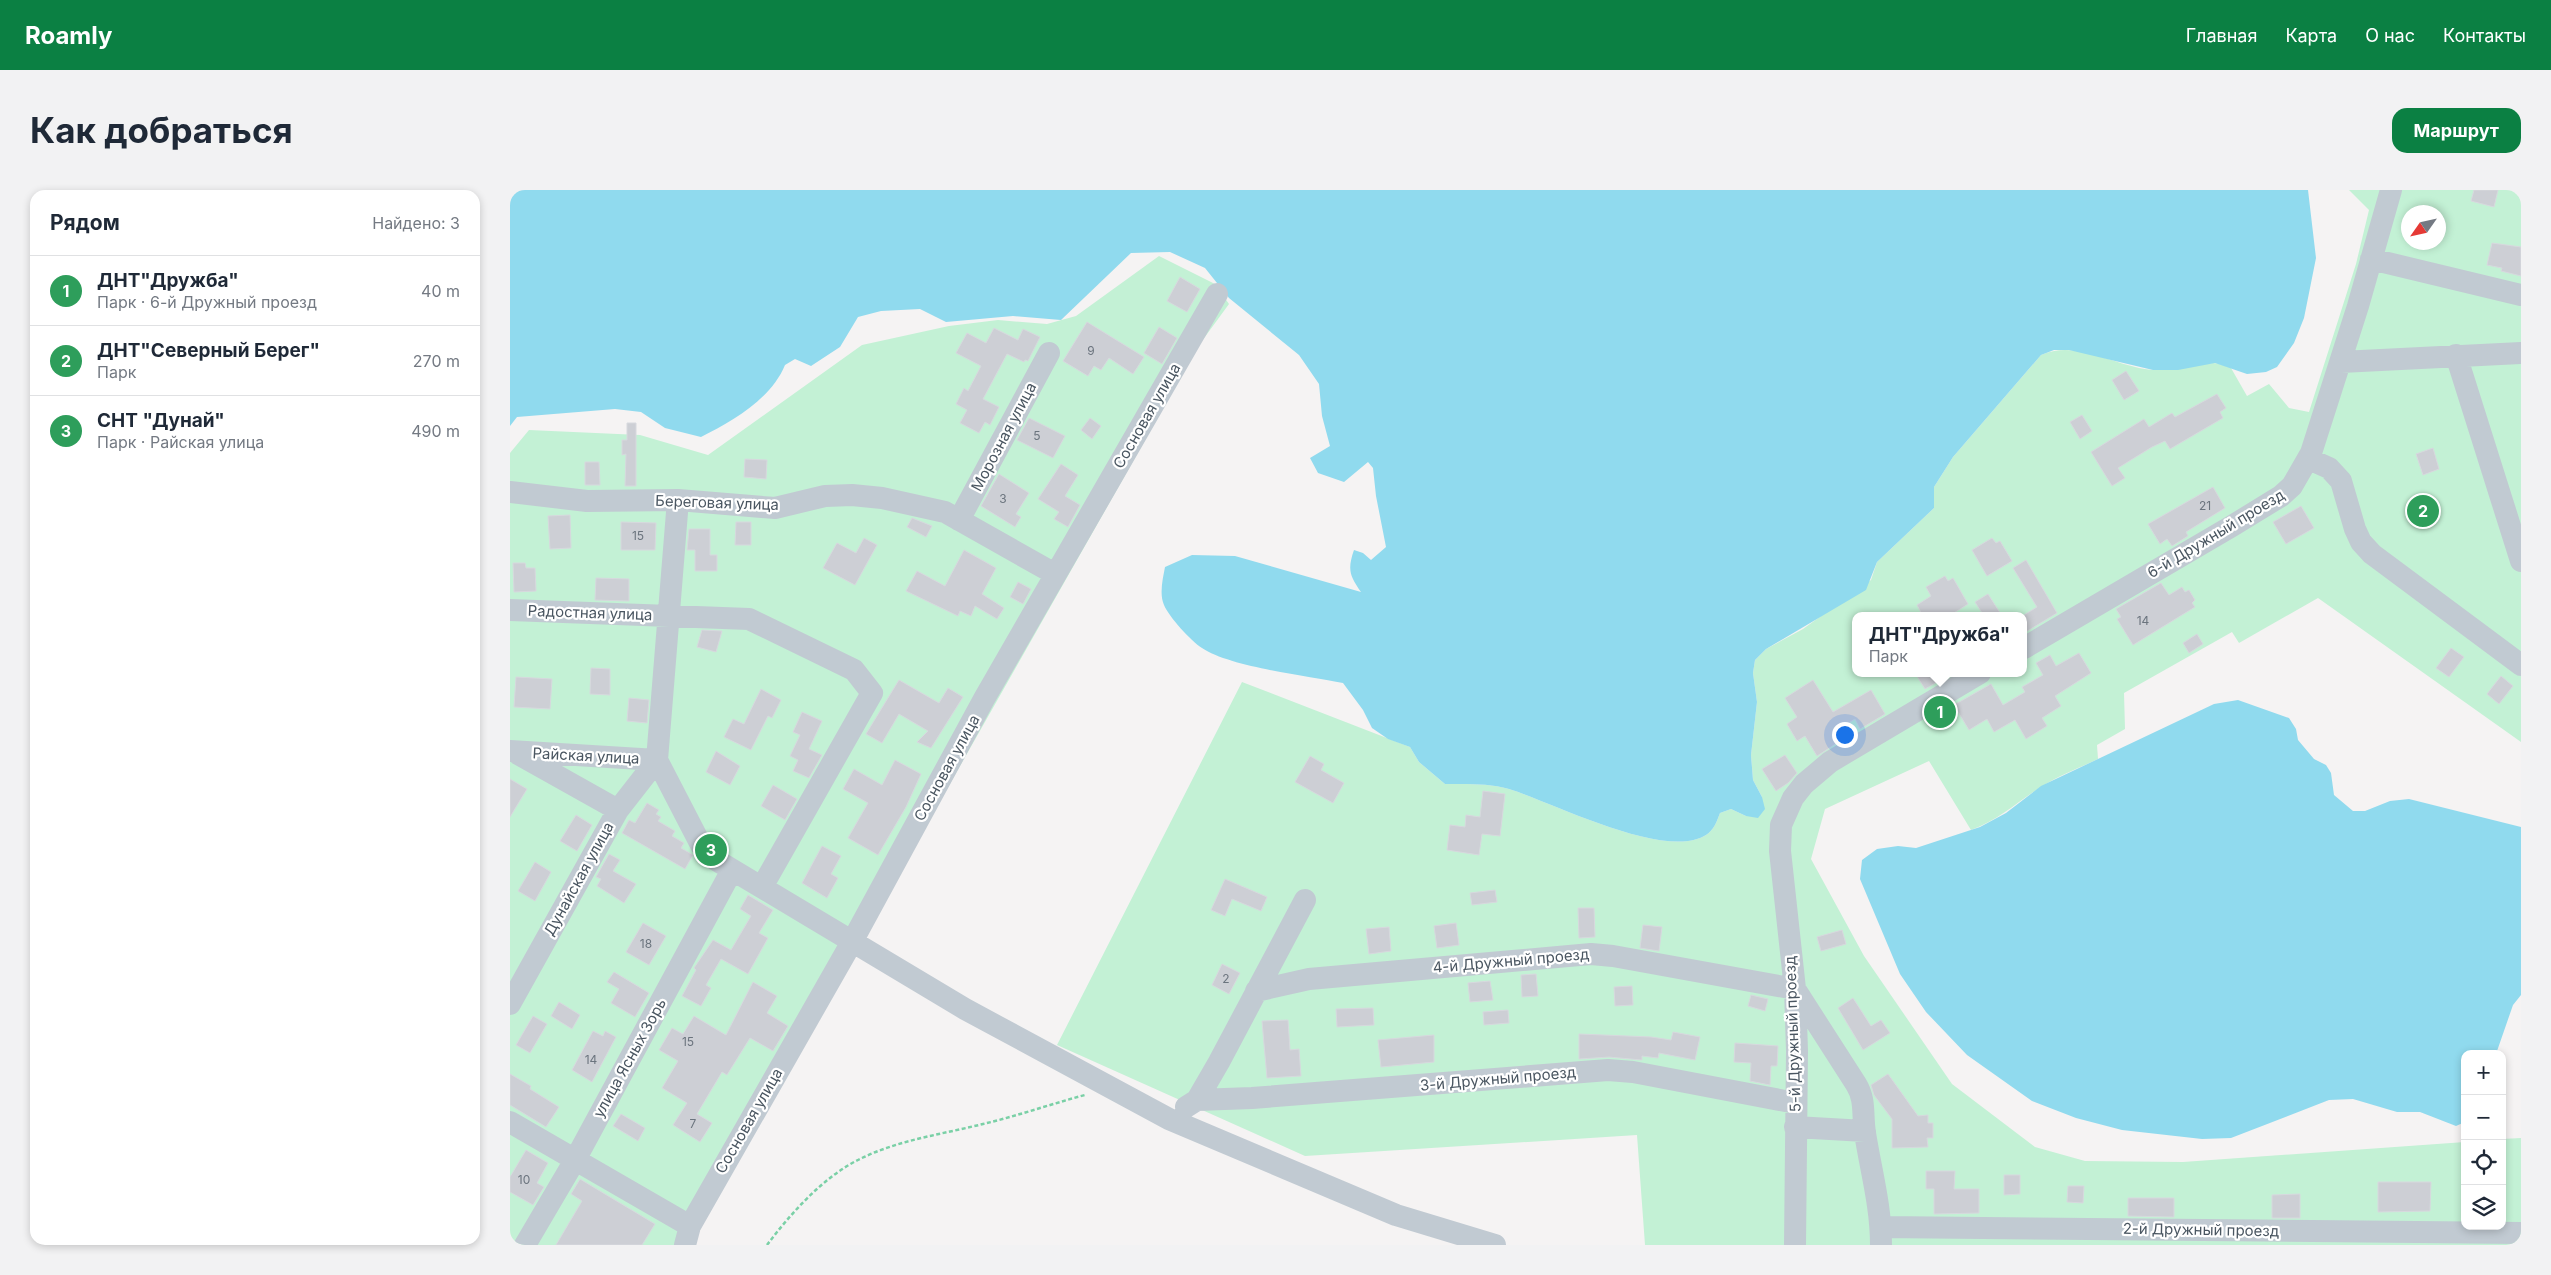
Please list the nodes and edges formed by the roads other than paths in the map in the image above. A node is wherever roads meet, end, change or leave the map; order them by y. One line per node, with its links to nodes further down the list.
1 (2391, 190): 2 (street, 6-й Дружный проезд)
2 (2371, 259): 4 (street); 8 (street, 6-й Дружный проезд)
3 (1217, 294): 14 (street, Сосновая улица)
4 (2521, 295)
5 (1049, 353): 12 (street, Морозная улица)
6 (2521, 353): 7 (street)
7 (2456, 355): 8 (street); 13 (street)
8 (2341, 362): 9 (street, 6-й Дружный проезд)
9 (2309, 459): 17 (street, 6-й Дружный проезд); 18 (street)
10 (510, 492): 11 (street, Береговая улица)
11 (678, 500): 12 (street, Береговая улица); 16 (street)
12 (958, 520): 14 (street, Береговая улица)
13 (2521, 561)
14 (1055, 574): 26 (street, Сосновая улица)
15 (510, 610): 16 (street, Радостная улица)
16 (670, 616): 21 (street); 24 (street, Радостная улица)
17 (2027, 646)
18 (2521, 665)
19 (1973, 677): 27 (street, 5-й Дружный проезд)
20 (512, 751): 21 (street, Райская улица); 22 (street)
21 (657, 760): 22 (street, Дунайская улица); 23 (street, Райская улица)
22 (618, 810): 29 (street, Дунайская улица)
23 (732, 870): 24 (street, Райская улица); 36 (street, улица Ясных Зорь)
24 (762, 887): 26 (street, Райская улица)
25 (1305, 900): 28 (street)
26 (853, 940): 32 (street, Райская улица); 38 (street, Сосновая улица)
27 (1794, 989): 28 (street, 4-й Дружный проезд); 31 (street, 5-й Дружный проезд); 35 (street)
28 (1256, 991): 30 (street)
29 (510, 1004)
30 (1197, 1100): 31 (street, 3-й Дружный проезд); 32 (street)
31 (1796, 1103): 34 (street, 5-й Дружный проезд)
32 (1169, 1119): 41 (street, Райская улица)
33 (510, 1122): 36 (street)
34 (1795, 1127): 35 (street); 42 (street, 5-й Дружный проезд)
35 (1865, 1131): 39 (street)
36 (574, 1160): 38 (street); 40 (street, улица Ясных Зорь)
37 (2521, 1233): 39 (street, 2-й Дружный проезд)
38 (687, 1235)
39 (1881, 1236)
40 (525, 1245)
41 (1495, 1245)
42 (1794, 1245)

